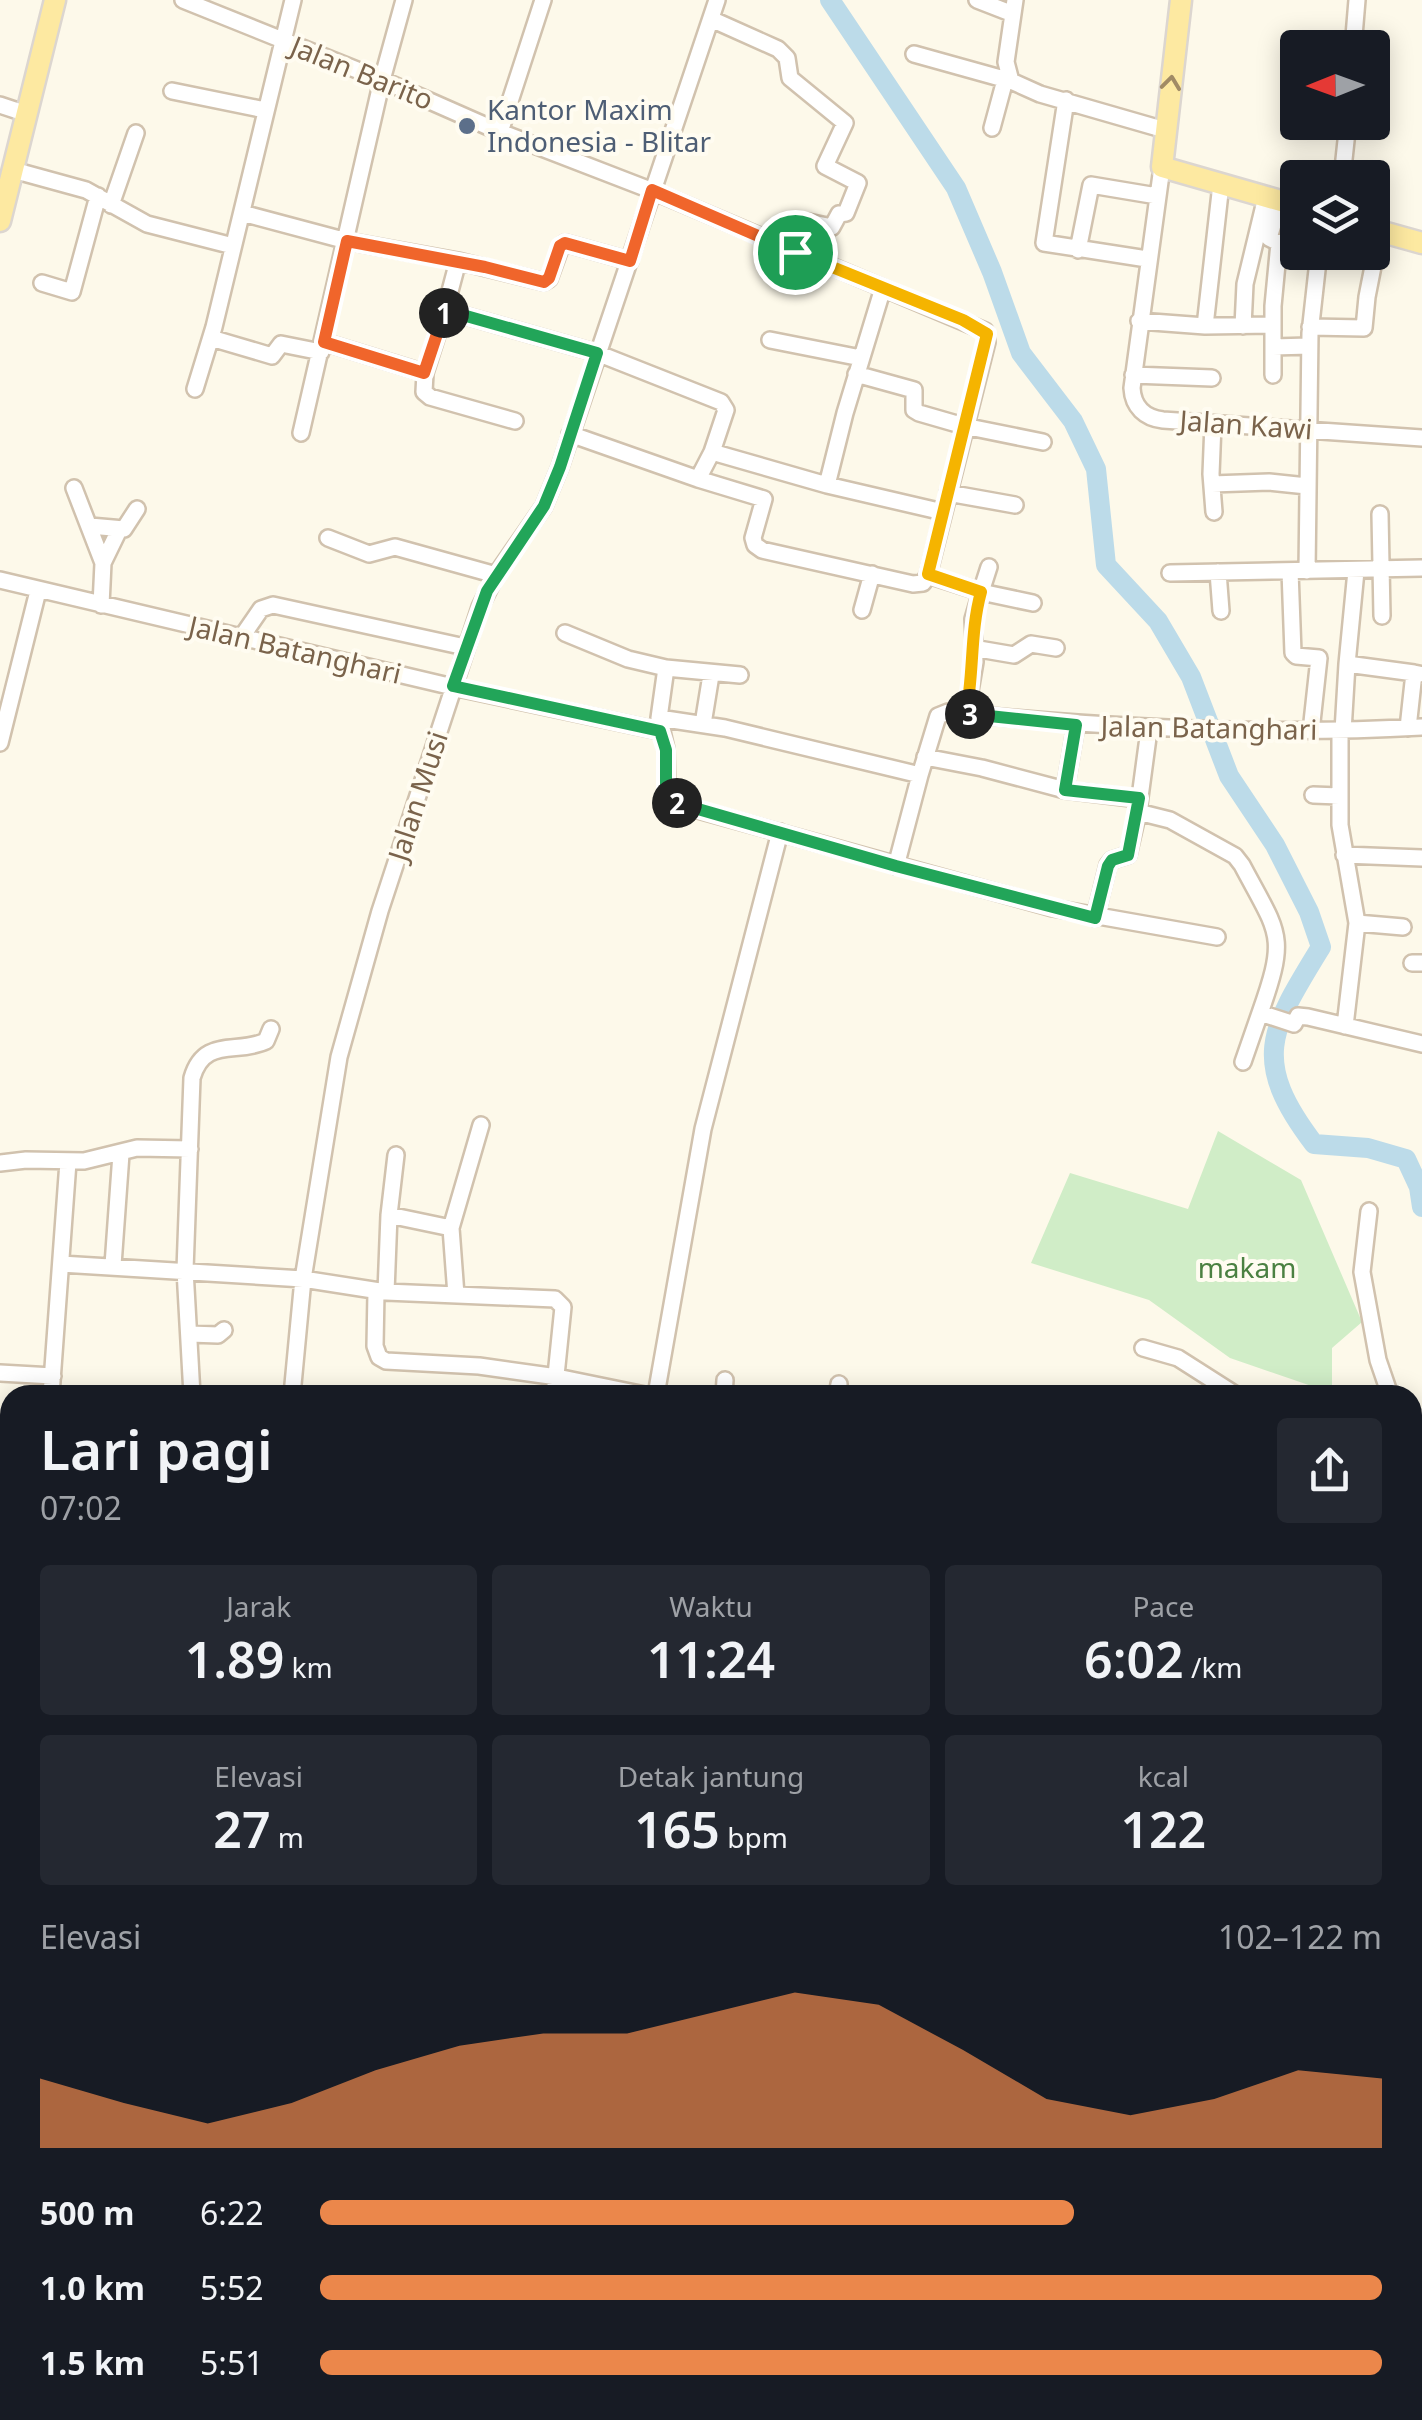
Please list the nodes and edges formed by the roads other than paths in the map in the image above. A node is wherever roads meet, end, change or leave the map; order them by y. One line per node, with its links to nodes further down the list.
1 (54, 0): 21 (main road)
2 (183, 0): 13 (street, Jalan Barito)
3 (293, 0): 13 (street)
4 (404, 0): 15 (street)
5 (544, 0): 24 (street)
6 (717, 0): 11 (street, Jalan Musi)
7 (977, 0): 10 (street)
8 (1181, 0): 23 (main road, one-way to 8)
9 (1357, 0): 12 (street)
10 (1014, 7): 16 (street)
11 (710, 19): 29 (street, Jalan Musi); 42 (street)
12 (1354, 30)
13 (282, 41): 15 (street, Jalan Barito); 20 (street)
14 (914, 54): 16 (street)
15 (382, 80): 24 (street, Jalan Barito); 38 (street)
16 (1008, 80): 18 (street); 22 (street)
17 (172, 91): 20 (street)
18 (1066, 100): 23 (street); 41 (street)
19 (0, 105): 21 (street)
20 (265, 110): 35 (street)
21 (26, 114): 27 (main road)
22 (992, 128)
23 (1165, 130): 26 (main road)
24 (500, 132): 29 (street, Jalan Barito)
25 (136, 133): 31 (street)
26 (1162, 166): 28 (main road); 30 (street, Jalan Kawi)
27 (13, 170): 31 (street); 36 (main road)
28 (1222, 184): 32 (main road); 53 (street)
29 (652, 190): 42 (street, Jalan Barito); 45 (street, Jalan Musi)
30 (1158, 196): 41 (street); 43 (street, Jalan Kawi)
31 (104, 200): 40 (street); 48 (street)
32 (1280, 201)
33 (1280, 203): 54 (street)
34 (1280, 204): 52 (street)
35 (242, 212): 38 (street); 40 (street)
36 (0, 222)
37 (1390, 234): 39 (main road)
38 (347, 241): 44 (street); 59 (street)
39 (1422, 243)
40 (234, 246): 56 (street)
41 (1078, 250): 43 (street)
42 (795, 252): 49 (street, Jalan Barito)
43 (1147, 259): 51 (street, Jalan Kawi)
44 (458, 261): 45 (street); 50 (street)
45 (630, 261): 61 (street, Jalan Musi)
46 (1317, 270): 55 (street)
47 (1371, 270): 55 (street)
48 (42, 283)
49 (883, 288): 62 (street); 71 (street, Jalan Barito)
50 (445, 310): 61 (street); 63 (street)
51 (1139, 322): 53 (street); 66 (street, Jalan Kawi)
52 (1273, 325): 54 (street); 60 (street)
53 (1205, 326): 54 (street)
54 (1243, 326)
55 (1310, 328): 58 (street)
56 (210, 338): 59 (street); 68 (street)
57 (770, 340): 62 (street)
58 (1310, 346): 60 (street); 72 (street)
59 (322, 347): 63 (street); 73 (street)
60 (1273, 347): 65 (street)
61 (597, 353): 74 (street, Jalan Musi); 77 (street)
62 (862, 358): 64 (street)
63 (424, 373): 69 (street)
64 (856, 374): 71 (street); 80 (street)
65 (1273, 374)
66 (1133, 375): 67 (street); 70 (street, Jalan Kawi)
67 (1212, 378)
68 (195, 389)
69 (515, 421)
70 (1213, 424): 72 (street, Jalan Kawi); 79 (street)
71 (964, 426): 76 (street); 83 (street)
72 (1306, 429): 75 (street, Jalan Kawi); 81 (street)
73 (301, 433)
74 (570, 434): 78 (street); 102 (street, Jalan Musi)
75 (1422, 438)
76 (1044, 442)
77 (712, 452): 78 (street); 80 (street)
78 (698, 479): 100 (street)
79 (1212, 484): 81 (street); 87 (street)
80 (827, 485): 86 (street)
81 (1306, 486): 97 (street)
82 (74, 488): 89 (street)
83 (948, 493): 84 (street); 86 (street)
84 (1015, 505)
85 (137, 510): 90 (street)
86 (942, 512): 101 (street)
87 (1214, 512)
88 (1380, 514): 96 (street)
89 (90, 526): 90 (street); 92 (street)
90 (119, 530): 92 (street)
91 (328, 538): 102 (street)
92 (103, 563): 107 (street)
93 (990, 567): 105 (street)
94 (1422, 568): 96 (street)
95 (1356, 570): 96 (street); 97 (street); 117 (street)
96 (1383, 570): 110 (street)
97 (1298, 571): 98 (street); 116 (street)
98 (1218, 572): 99 (street); 109 (street)
99 (1170, 573)
100 (872, 574): 101 (street); 108 (street)
101 (928, 574): 105 (street)
102 (496, 575): 113 (street, Jalan Musi)
103 (0, 580): 104 (street, Jalan Batanghari)
104 (38, 591): 107 (street, Jalan Batanghari); 131 (street)
105 (981, 592): 106 (street); 115 (street)
106 (1033, 603)
107 (101, 605): 112 (street, Jalan Batanghari)
108 (862, 610)
109 (1220, 612)
110 (1382, 616)
111 (565, 633): 118 (street)
112 (242, 638): 113 (street); 122 (street, Jalan Batanghari)
113 (465, 647): 122 (street, Jalan Musi)
114 (1056, 648): 115 (street)
115 (974, 655): 123 (street)
116 (1318, 658): 117 (street); 130 (street)
117 (1346, 662): 119 (street); 129 (street)
118 (666, 668): 120 (street); 124 (street)
119 (1418, 674): 127 (street)
120 (711, 675): 121 (street); 125 (street)
121 (740, 675)
122 (453, 686): 124 (street, Jalan Batanghari); 163 (street, Jalan Musi)
123 (968, 705): 126 (street, Jalan Batanghari); 132 (street)
124 (660, 724): 125 (street, Jalan Batanghari); 138 (street)
125 (703, 724): 133 (street, Jalan Batanghari)
126 (1076, 725): 128 (street, Jalan Batanghari); 134 (street)
127 (1415, 728): 129 (street, Jalan Batanghari)
128 (1149, 730): 130 (street, Jalan Batanghari); 137 (street)
129 (1341, 731): 130 (street, Jalan Batanghari); 136 (street)
130 (1311, 732)
131 (0, 743)
132 (925, 757): 133 (street); 134 (street)
133 (920, 775): 141 (street)
134 (1065, 790): 137 (street)
135 (1313, 795): 136 (street)
136 (1339, 796): 139 (street)
137 (1138, 805): 142 (street); 146 (street)
138 (780, 832): 141 (street); 177 (street)
139 (1344, 855): 140 (street); 143 (street)
140 (1422, 858)
141 (896, 866): 142 (street)
142 (1095, 918): 145 (street)
143 (1357, 923): 144 (street); 147 (street)
144 (1403, 927)
145 (1216, 938)
146 (1263, 1014): 147 (street); 150 (street)
147 (1345, 1026): 149 (street)
148 (271, 1028): 152 (street)
149 (1422, 1044)
150 (1243, 1062)
151 (481, 1126): 159 (street)
152 (190, 1149): 153 (street); 162 (street)
153 (120, 1154): 155 (street); 161 (street)
154 (396, 1155): 158 (street)
155 (68, 1162): 156 (street); 160 (street)
156 (0, 1163)
157 (1369, 1211): 179 (street)
158 (389, 1215): 159 (street); 164 (street)
159 (451, 1228): 165 (street)
160 (60, 1264): 161 (street); 170 (street)
161 (113, 1265): 162 (street)
162 (185, 1270): 163 (street); 167 (street)
163 (303, 1279): 164 (street); 174 (street, Jalan Musi)
164 (381, 1292): 165 (street); 171 (street)
165 (456, 1295): 171 (street)
166 (224, 1330): 167 (street)
167 (190, 1334): 173 (street)
168 (1143, 1348): 178 (street)
169 (0, 1373): 170 (street)
170 (52, 1376): 172 (street)
171 (557, 1376): 175 (street); 176 (street)
172 (52, 1385)
173 (192, 1385)
174 (293, 1385)
175 (556, 1385)
176 (599, 1385)
177 (658, 1385)
178 (1220, 1385)
179 (1387, 1385)

